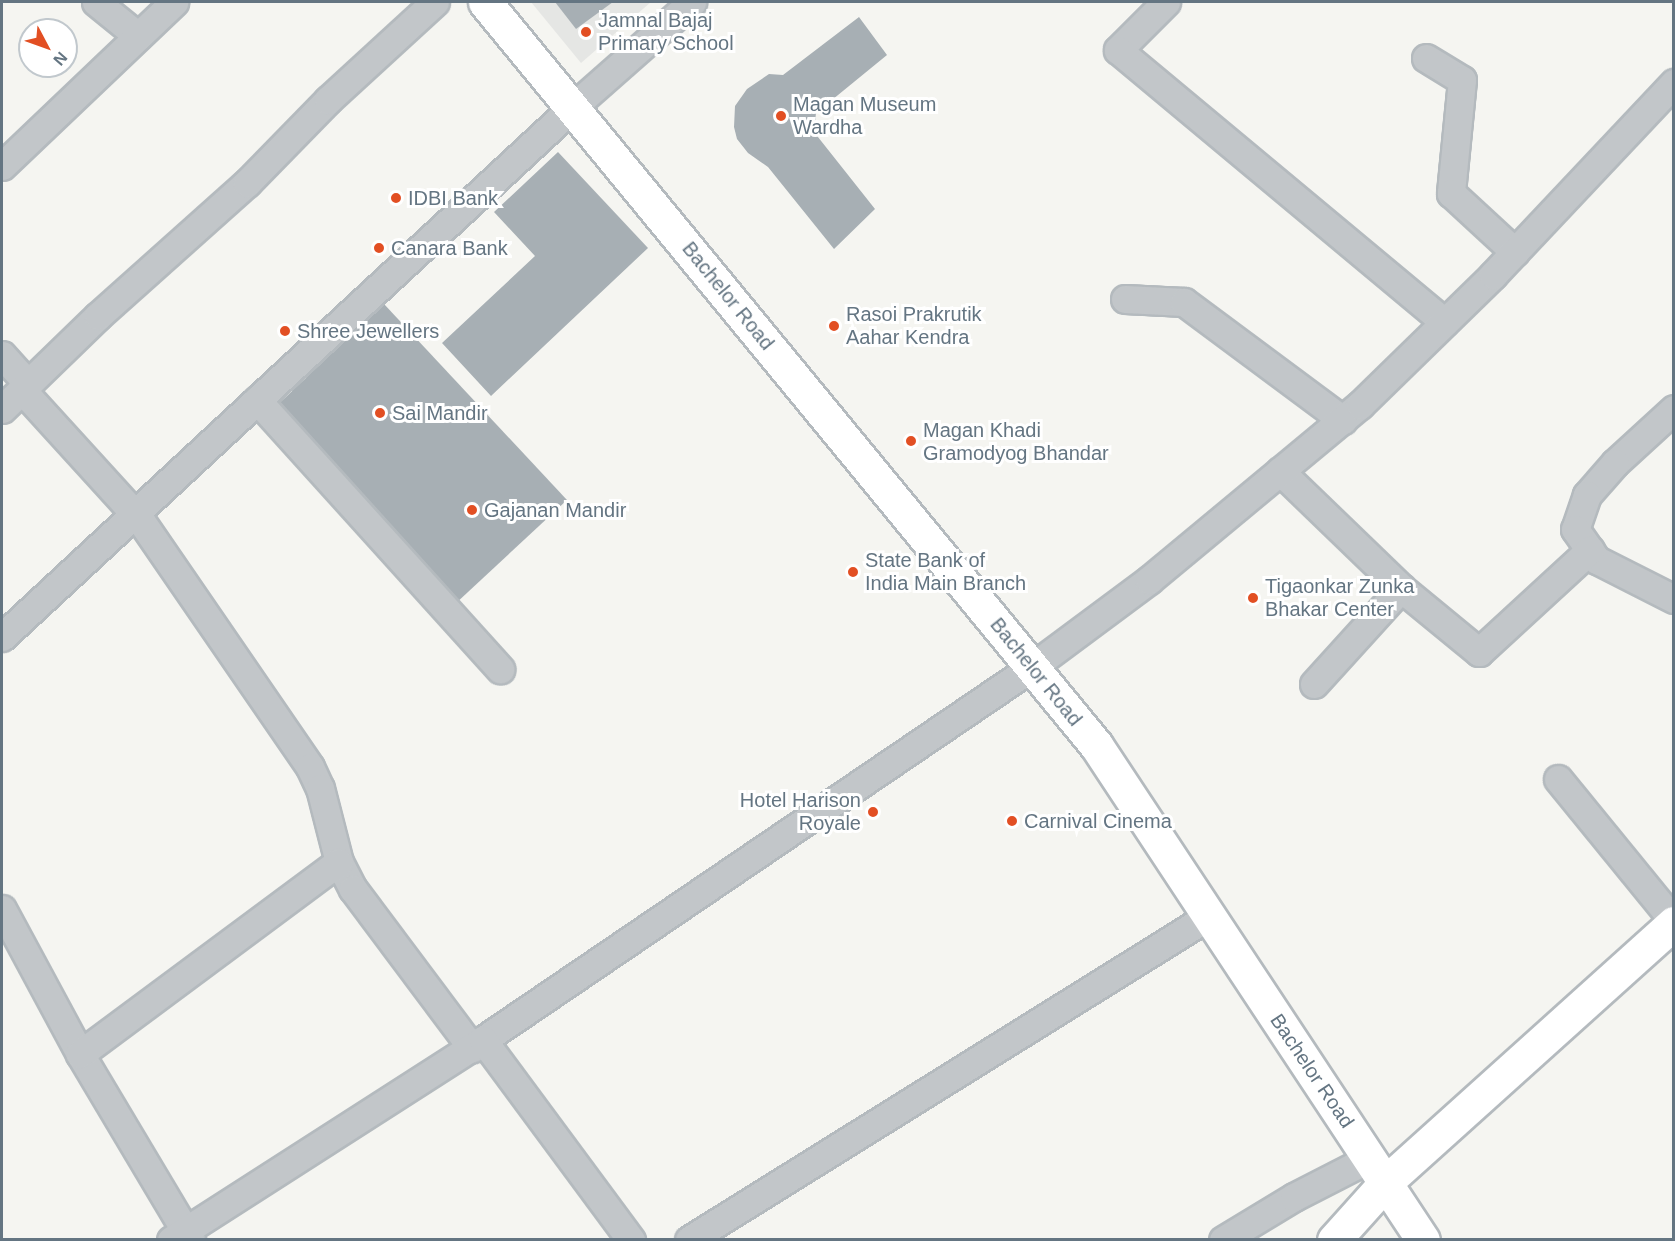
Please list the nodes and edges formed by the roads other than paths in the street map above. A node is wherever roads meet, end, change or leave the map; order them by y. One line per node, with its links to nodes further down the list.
1 (96, 2): 7 (street)
2 (174, 2): 7 (street)
3 (435, 2): 16 (street)
4 (485, 2): 10 (main road, Bachelor Road)
5 (692, 2): 10 (street)
6 (1166, 2): 14 (street)
7 (138, 36): 11 (street)
8 (1426, 58): 12 (street)
9 (1674, 83): 12 (street)
10 (573, 107): 17 (street); 27 (main road, Bachelor Road)
11 (3, 163)
12 (1515, 252): 14 (street)
13 (1125, 299): 20 (street)
14 (1445, 322): 20 (street)
15 (2, 356): 16 (street)
16 (25, 387): 18 (street); 22 (street)
17 (257, 400): 22 (street); 28 (street)
18 (2, 409)
19 (1674, 409): 23 (street)
20 (1343, 420): 21 (street)
21 (1280, 471): 24 (street); 27 (street)
22 (134, 514): 26 (street); 31 (street)
23 (1590, 550): 24 (street); 25 (street)
24 (1401, 588): 29 (street)
25 (1674, 599)
26 (2, 637)
27 (1032, 667): 33 (main road, Bachelor Road); 35 (street)
28 (500, 669)
29 (1314, 684)
30 (1558, 779): 34 (street)
31 (339, 862): 35 (street); 36 (street)
32 (2, 909): 36 (street)
33 (1209, 916): 37 (main road, Bachelor Road); 40 (street)
34 (1674, 922): 37 (main road)
35 (477, 1044): 38 (street); 39 (street)
36 (80, 1054): 38 (street)
37 (1378, 1170): 41 (street); 42 (main road); 43 (main road, Bachelor Road)
38 (182, 1236)
39 (631, 1239)
40 (689, 1239)
41 (1223, 1239)
42 (1334, 1239)
43 (1423, 1239)

